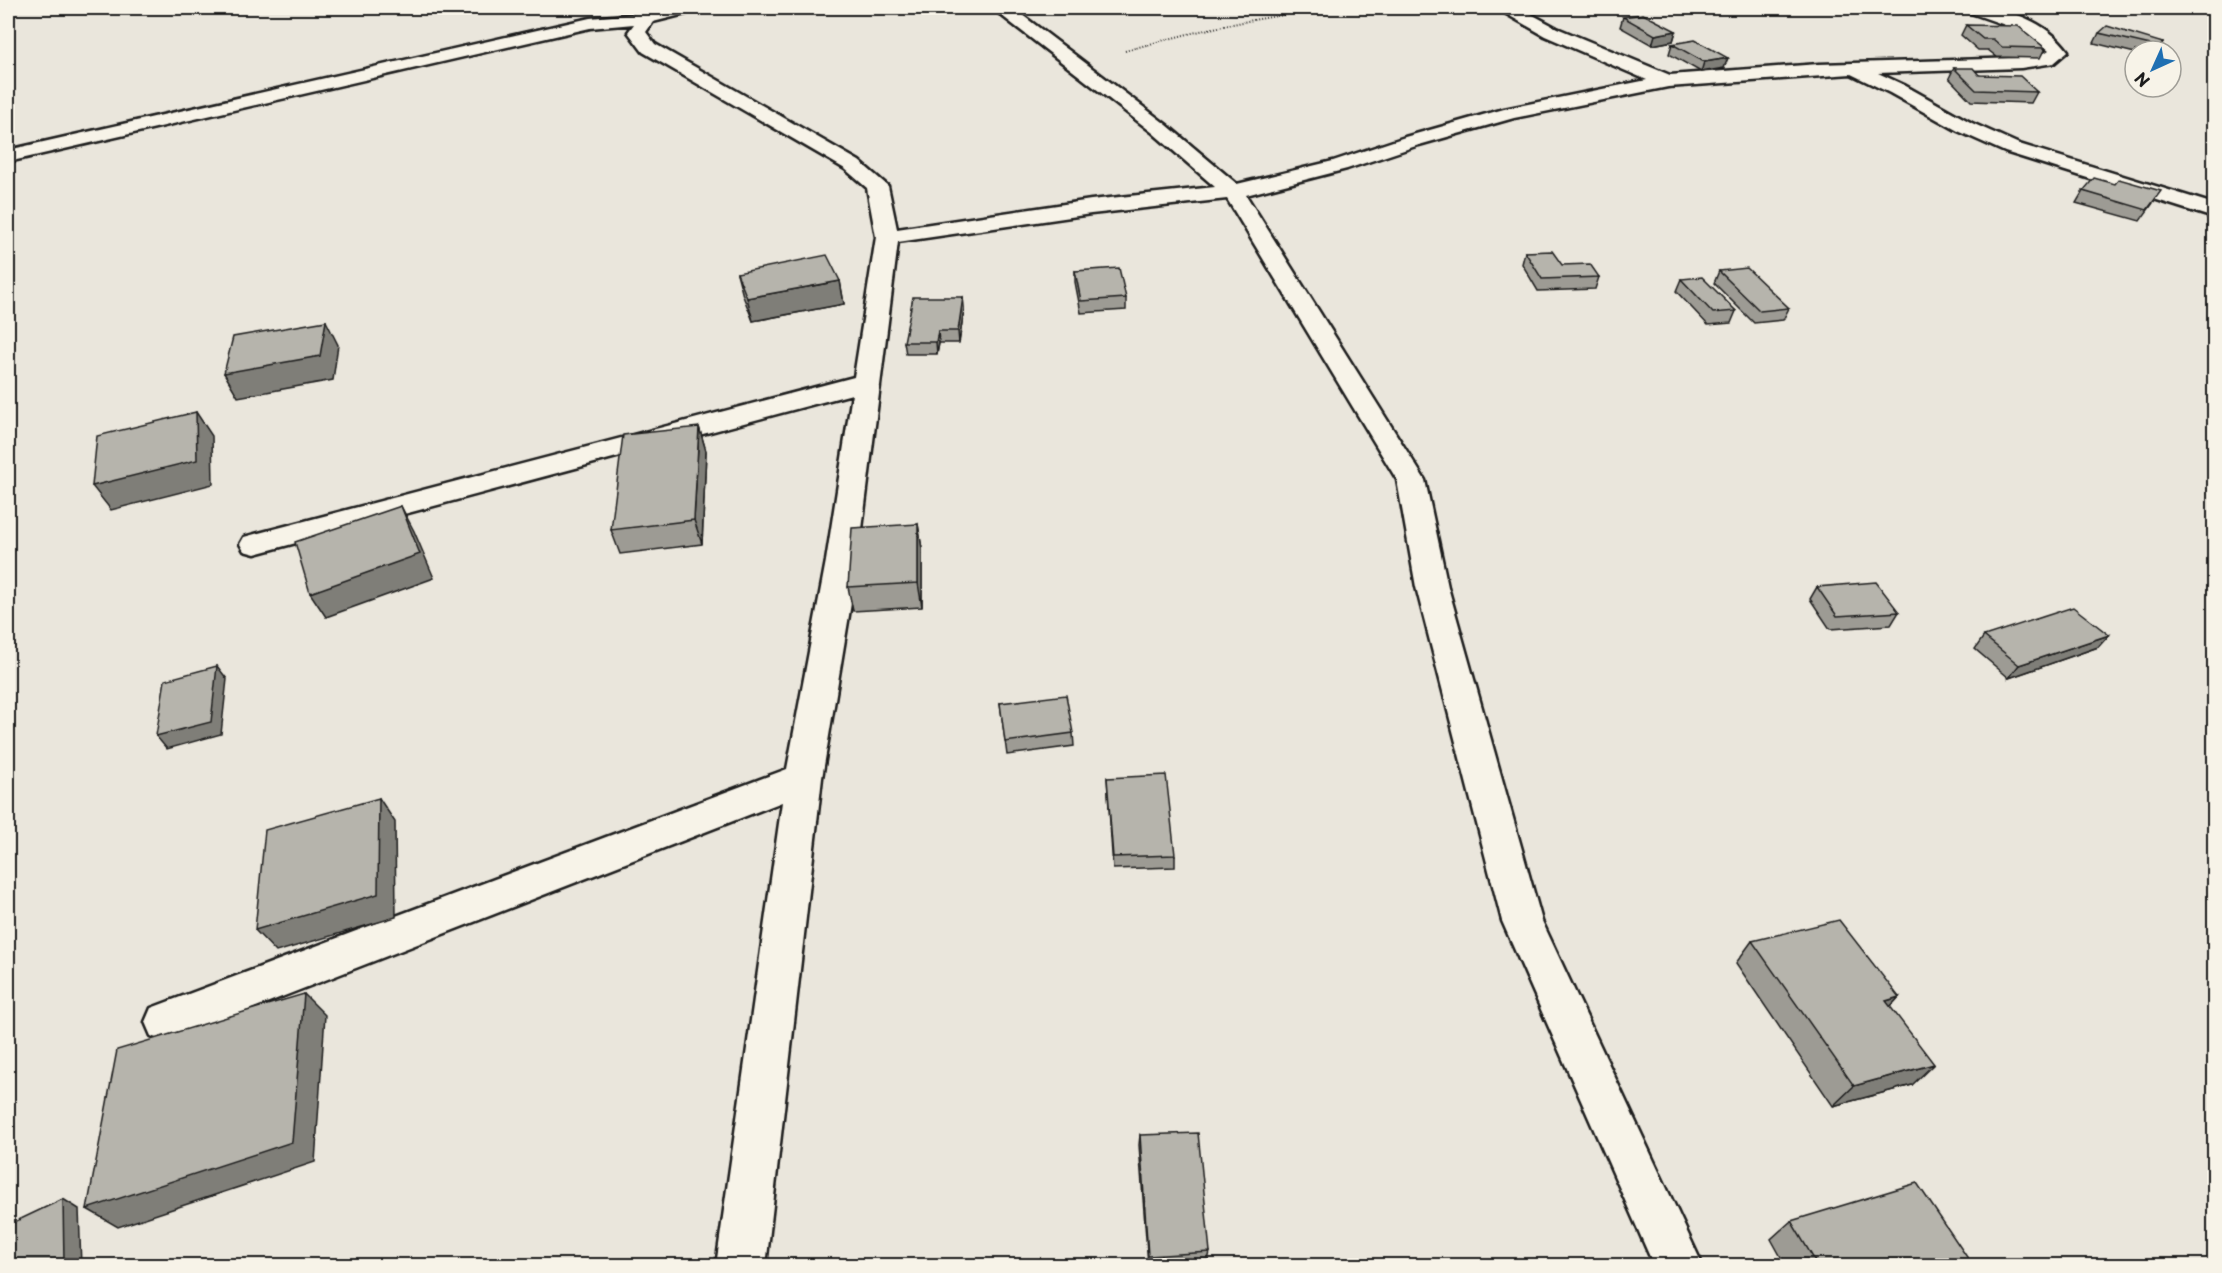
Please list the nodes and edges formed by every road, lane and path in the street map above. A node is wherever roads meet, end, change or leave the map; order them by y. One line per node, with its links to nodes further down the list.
1 (687, 8): 7 (street)
2 (1003, 8): 8 (street)
3 (1344, 8): 8 (path)
4 (1509, 8): 10 (street)
5 (1974, 8): 6 (street)
6 (2006, 12): 9 (street)
7 (647, 18): 11 (street); 14 (street)
8 (1076, 66): 12 (street)
9 (1855, 70): 10 (street); 13 (street)
10 (1668, 81): 12 (street)
11 (8, 156)
12 (1233, 192): 14 (street); 20 (street)
13 (2214, 211)
14 (887, 237): 15 (street)
15 (866, 382): 16 (street); 17 (street)
16 (255, 544)
17 (804, 778): 18 (street); 19 (street)
18 (166, 1022)
19 (741, 1266)
20 (1679, 1266)

